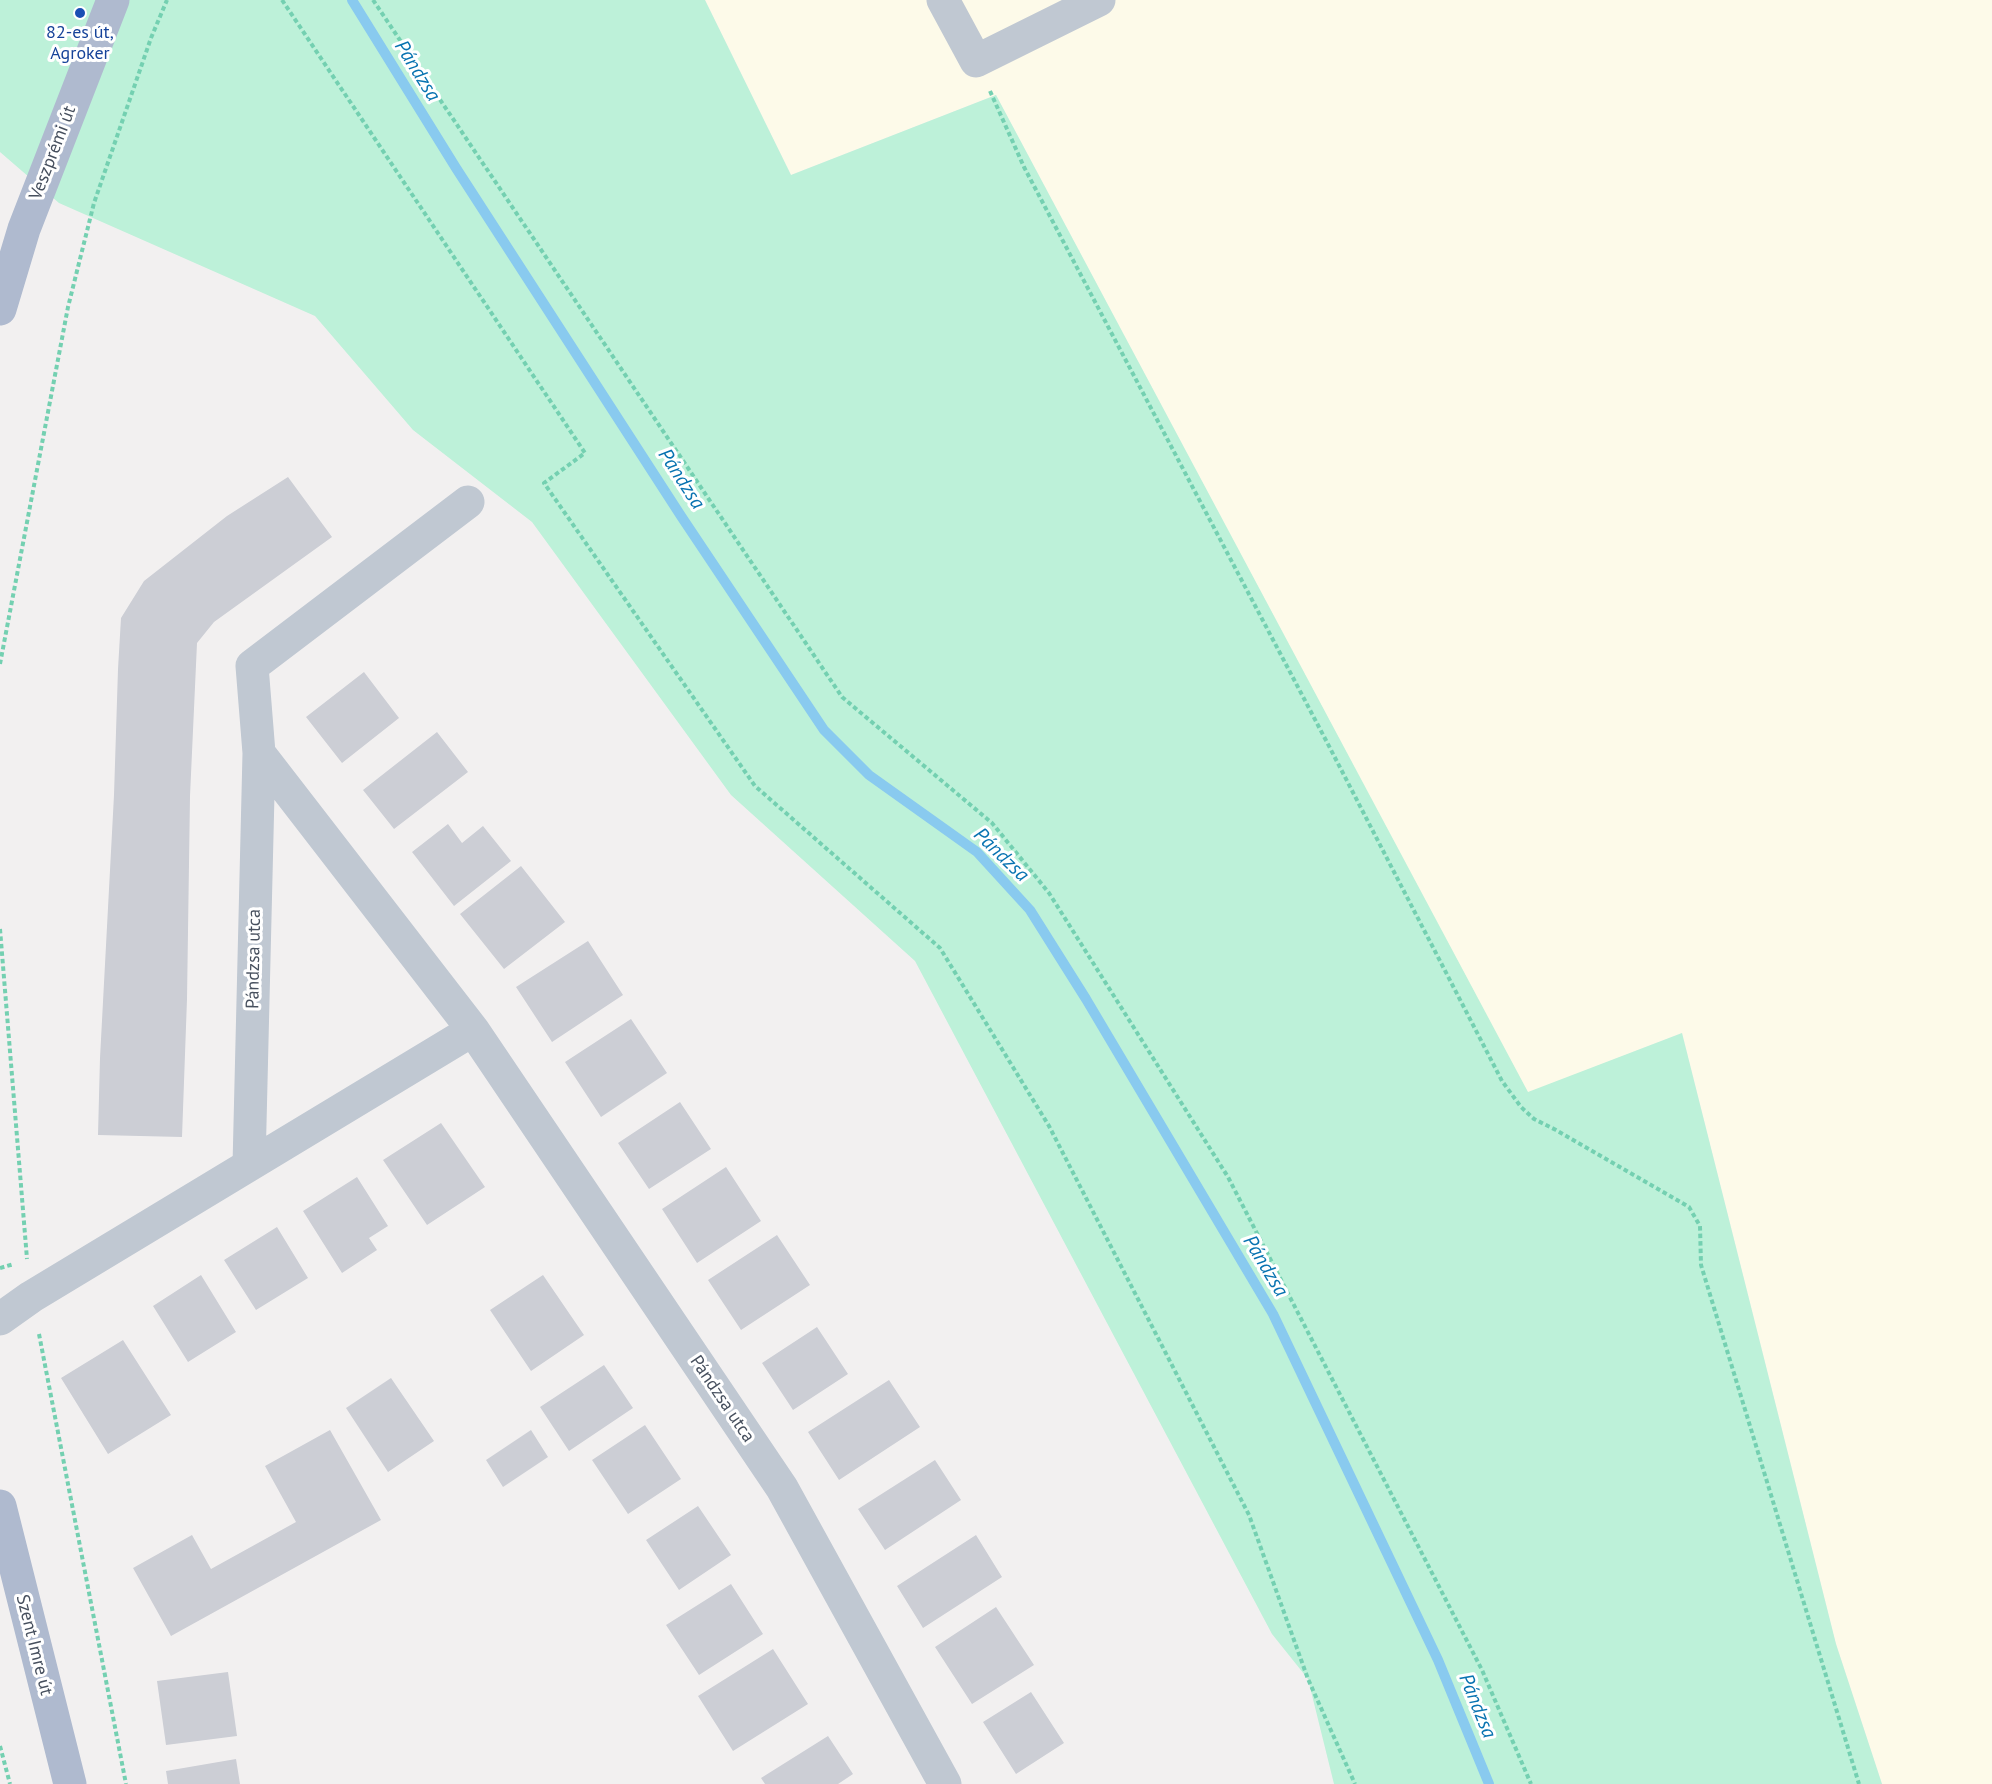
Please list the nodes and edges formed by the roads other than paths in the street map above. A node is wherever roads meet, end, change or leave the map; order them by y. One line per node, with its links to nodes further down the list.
1 (113, 0): 4 (main road, Veszprémi út)
2 (944, 0): 3 (street)
3 (1099, 0)
4 (0, 309)
5 (468, 502): 6 (street, Pándzsa utca)
6 (259, 753): 7 (street, Pándzsa utca); 8 (street, Pándzsa utca)
7 (473, 1030): 8 (street); 12 (street, Pándzsa utca)
8 (249, 1165): 9 (street)
9 (0, 1319)
10 (0, 1512): 11 (main road, Szent Imre út)
11 (70, 1784)
12 (945, 1784)

